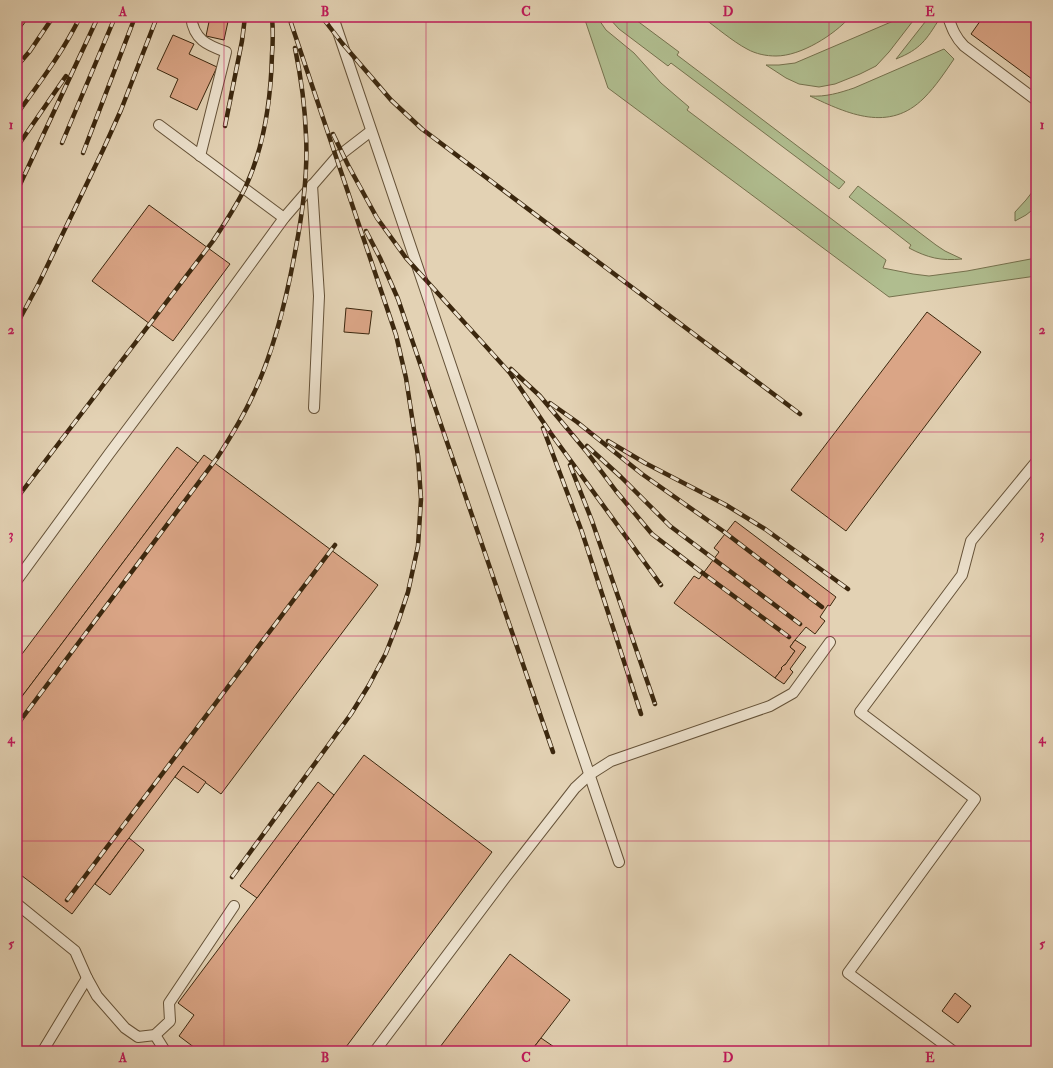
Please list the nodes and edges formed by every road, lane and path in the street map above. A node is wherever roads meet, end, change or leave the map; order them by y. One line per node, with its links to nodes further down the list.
1 (191, 17): 7 (lane)
2 (333, 17): 6 (lane)
3 (948, 17): 4 (lane)
4 (1036, 100)
5 (159, 125): 7 (lane)
6 (371, 130): 8 (lane); 14 (lane)
7 (200, 156): 9 (lane)
8 (312, 185): 9 (lane); 10 (lane)
9 (284, 218): 12 (lane)
10 (314, 408)
11 (1036, 462): 23 (lane)
12 (17, 580)
13 (830, 642): 14 (lane)
14 (589, 775): 15 (lane); 22 (lane)
15 (619, 862)
16 (17, 904): 18 (lane)
17 (234, 906): 19 (lane)
18 (87, 978): 19 (lane); 20 (lane)
19 (155, 1035): 21 (lane)
20 (44, 1049)
21 (165, 1051)
22 (375, 1051)
23 (953, 1051)

